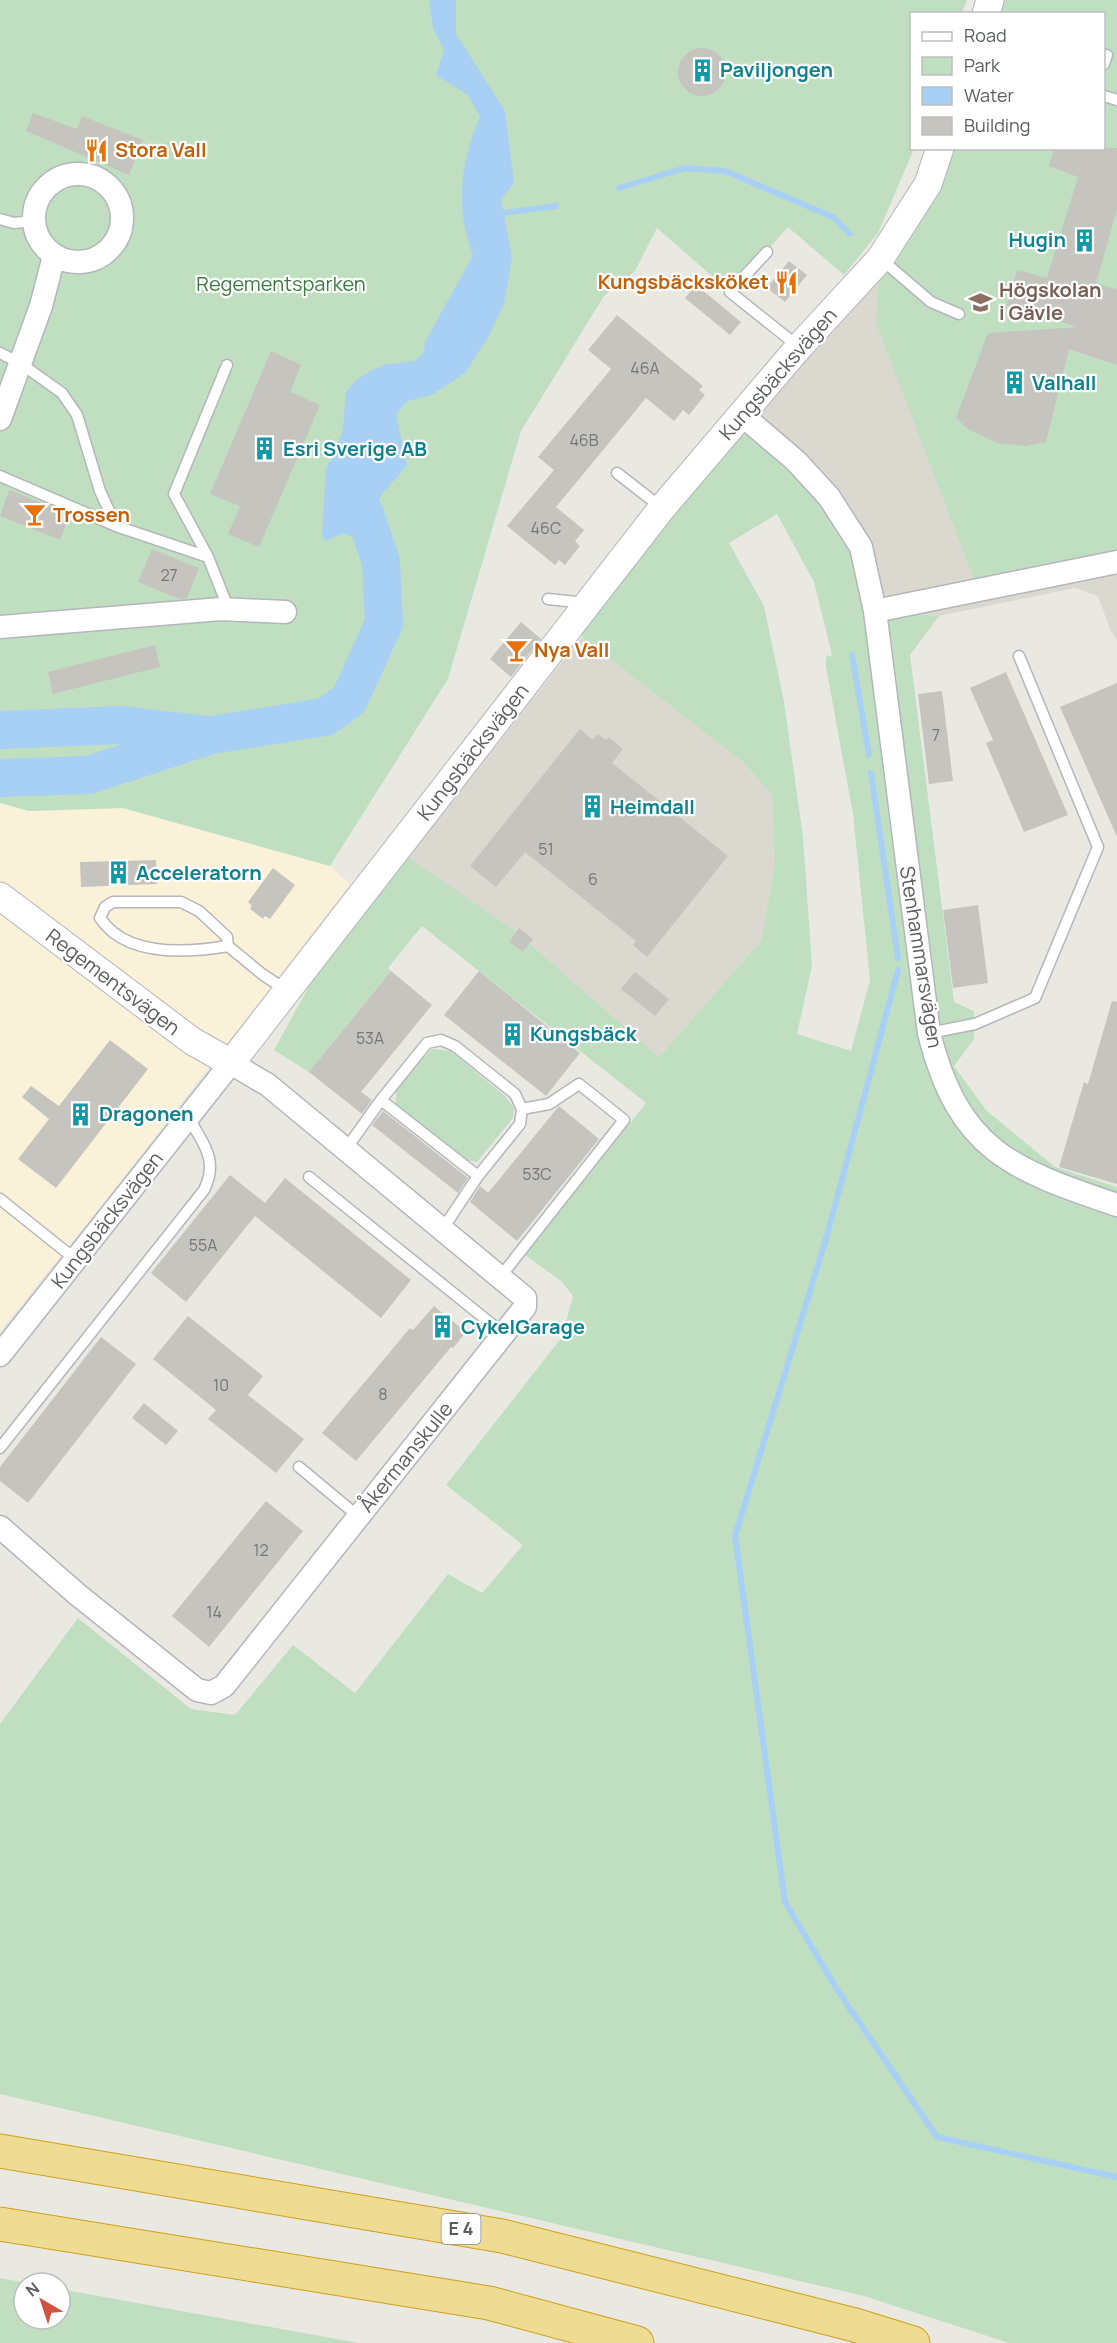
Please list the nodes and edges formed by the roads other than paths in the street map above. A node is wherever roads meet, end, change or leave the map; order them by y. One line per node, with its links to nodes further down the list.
1 (939, 150): 6 (street, Kungsbäcksvägen)
2 (0, 219): 3 (lane)
3 (33, 221): 5 (street); 5 (street)
4 (766, 252): 8 (lane)
5 (54, 256): 9 (street)
6 (880, 259): 7 (lane); 8 (street, Kungsbäcksvägen)
7 (959, 314)
8 (799, 347): 11 (street, Kungsbäcksvägen)
9 (10, 358): 12 (street); 16 (lane)
10 (227, 365): 17 (lane)
11 (742, 415): 15 (street, Kungsbäcksvägen); 22 (street, Stenhammarsvägen)
12 (0, 419)
13 (617, 473): 15 (lane)
14 (0, 476): 16 (lane)
15 (662, 508): 20 (street, Kungsbäcksvägen)
16 (116, 526): 17 (lane)
17 (208, 557): 21 (lane)
18 (1117, 562): 22 (street)
19 (548, 600): 20 (lane)
20 (588, 603): 28 (street, Kungsbäcksvägen)
21 (229, 610): 23 (street); 24 (street)
22 (875, 611): 29 (street, Stenhammarsvägen)
23 (285, 612)
24 (0, 627)
25 (1019, 656): 29 (lane)
26 (0, 896): 30 (street, Regementsvägen)
27 (228, 946): 27 (lane); 28 (lane)
28 (287, 990): 30 (street, Kungsbäcksvägen)
29 (929, 1033): 38 (street, Stenhammarsvägen)
30 (231, 1063): 33 (street, Kungsbäcksvägen); 34 (street, Åkermanskulle)
31 (381, 1100): 32 (lane); 34 (lane); 35 (lane)
32 (522, 1109): 35 (lane); 41 (lane)
33 (188, 1116): 40 (street, Kungsbäcksvägen); 44 (lane)
34 (346, 1149): 39 (street, Åkermanskulle)
35 (478, 1176): 39 (lane)
36 (309, 1177): 42 (lane)
37 (0, 1199): 40 (lane)
38 (1117, 1204)
39 (444, 1227): 41 (street, Åkermanskulle)
40 (75, 1259): 43 (street, Kungsbäcksvägen)
41 (501, 1276): 42 (street, Åkermanskulle)
42 (504, 1334): 46 (street, Åkermanskulle)
43 (0, 1355)
44 (0, 1448)
45 (299, 1467): 46 (lane)
46 (359, 1517): 47 (street, Åkermanskulle)
47 (0, 1527)
48 (0, 2151): 51 (highway, E 4)
49 (0, 2224): 50 (highway)
50 (637, 2343)
51 (914, 2343)

